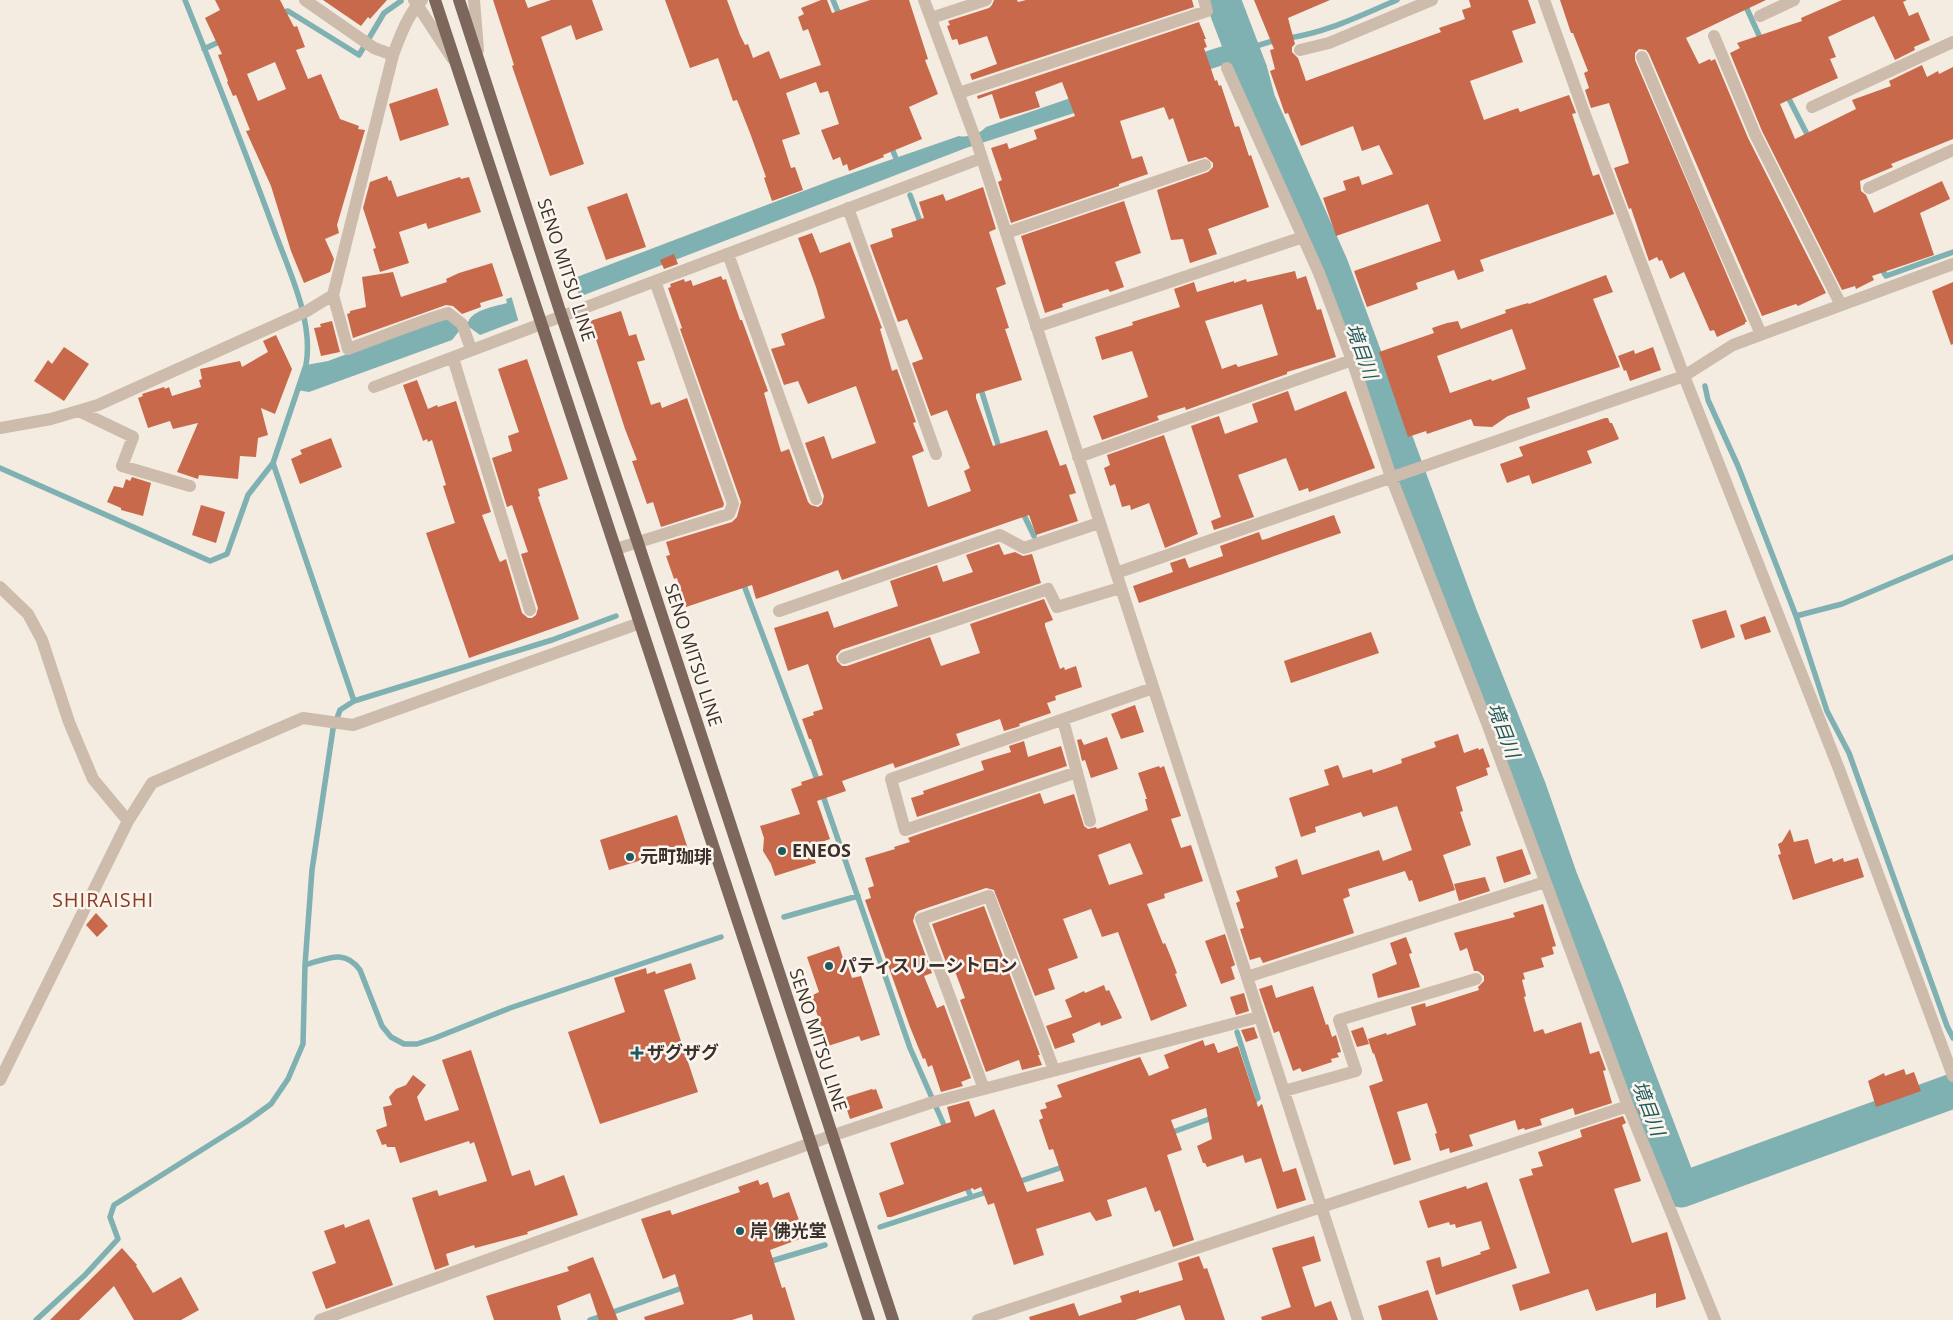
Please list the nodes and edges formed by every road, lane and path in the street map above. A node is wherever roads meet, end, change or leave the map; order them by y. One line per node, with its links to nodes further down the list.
1 (305, 0): 17 (street)
2 (435, 0): 20 (main road)
3 (459, 0): 19 (main road, SENO MITSU LINE)
4 (474, 0): 19 (street)
5 (924, 0): 13 (street)
6 (986, 0): 13 (street)
7 (1204, 0): 22 (street)
8 (1432, 0): 16 (street)
9 (1544, 0): 43 (street)
10 (1794, 0): 12 (street)
11 (418, 2): 17 (street); 20 (street)
12 (1760, 16)
13 (931, 18): 22 (street)
14 (1714, 36): 35 (street)
15 (1953, 42): 23 (street)
16 (1300, 50)
17 (393, 55): 34 (street)
18 (1642, 57): 39 (street)
19 (479, 61): 36 (main road, SENO MITSU LINE)
20 (459, 68): 37 (main road)
21 (1227, 68): 30 (street)
22 (959, 93): 24 (street)
23 (1812, 107)
24 (977, 146): 28 (street); 29 (street)
25 (1953, 150): 27 (street)
26 (1205, 164): 29 (street)
27 (1869, 188)
28 (848, 208): 31 (street); 47 (street)
29 (1006, 233): 38 (street)
30 (1303, 237): 38 (street); 42 (street)
31 (728, 254): 33 (street); 51 (street)
32 (1953, 264): 35 (street)
33 (655, 281): 36 (street); 53 (street)
34 (333, 295): 40 (street); 45 (street)
35 (1842, 305): 39 (street)
36 (560, 312): 37 (street); 53 (main road, SENO MITSU LINE)
37 (540, 319): 40 (street); 54 (main road)
38 (1036, 327): 48 (street)
39 (1761, 334): 43 (street)
40 (472, 349): 41 (street)
41 (452, 358): 44 (street); 58 (street)
42 (1352, 360): 48 (street); 49 (street)
43 (1684, 376): 49 (street); 72 (street)
44 (374, 387)
45 (79, 410): 46 (street); 50 (street)
46 (0, 428)
47 (936, 454)
48 (1078, 457): 52 (street)
49 (1394, 476): 55 (street); 67 (street)
50 (190, 486)
51 (816, 499)
52 (1099, 523): 55 (street); 59 (street)
53 (638, 542): 54 (street); 77 (main road, SENO MITSU LINE)
54 (616, 549): 60 (main road)
55 (1116, 573): 57 (street)
56 (0, 587): 65 (street)
57 (1120, 588): 61 (street); 62 (street)
58 (530, 610)
59 (779, 611)
60 (640, 623): 65 (street); 78 (main road)
61 (844, 658)
62 (1153, 688): 63 (street); 68 (street)
63 (1062, 720): 64 (street); 64 (street)
64 (1076, 772): 66 (street)
65 (128, 821): 73 (street)
66 (1090, 821)
67 (1545, 882): 68 (street); 76 (street)
68 (1247, 977): 70 (street)
69 (1476, 979): 75 (street)
70 (1259, 1017): 71 (street); 75 (street)
71 (1054, 1070): 74 (street); 74 (street)
72 (1953, 1076)
73 (0, 1080)
74 (984, 1089): 77 (street)
75 (1284, 1091): 79 (street)
76 (1628, 1106): 79 (street); 85 (street)
77 (831, 1136): 78 (street); 82 (main road, SENO MITSU LINE)
78 (810, 1144): 80 (street); 81 (main road)
79 (1321, 1207): 83 (street); 84 (street)
80 (320, 1320)
81 (869, 1320)
82 (893, 1320)
83 (978, 1320)
84 (1358, 1320)
85 (1715, 1320)

